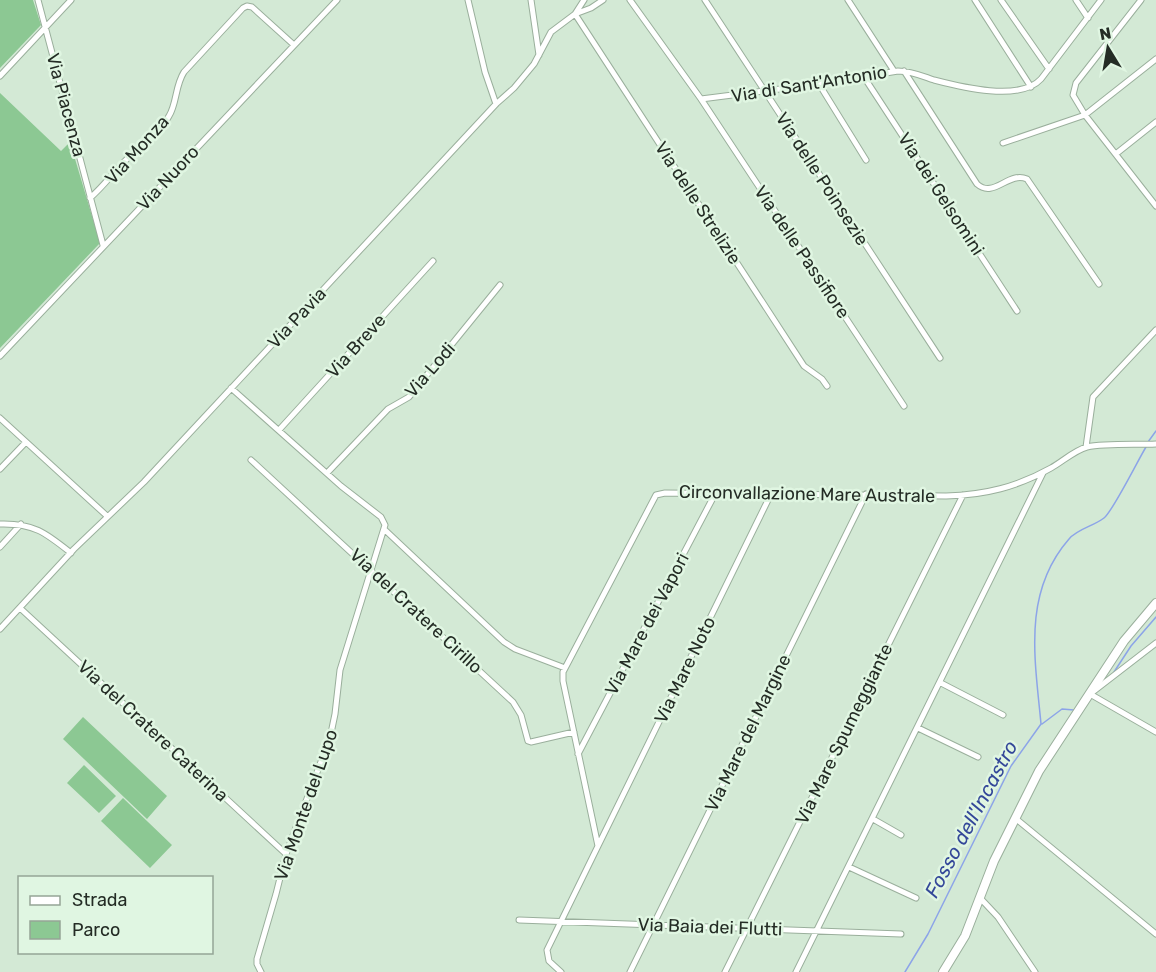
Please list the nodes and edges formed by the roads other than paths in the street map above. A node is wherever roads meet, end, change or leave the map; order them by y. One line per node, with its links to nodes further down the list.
1 (38, 0): 18 (street, Via Piacenza)
2 (71, 0): 18 (street)
3 (337, 0): 19 (street, Via Nuoro)
4 (468, 0): 31 (street)
5 (531, 0): 20 (street)
6 (584, 0): 16 (street, Via Pavia)
7 (603, 0): 16 (street)
8 (630, 0): 30 (street)
9 (705, 0): 29 (street, Via delle Poinsezie)
10 (848, 0): 23 (street)
11 (975, 0): 28 (street)
12 (1001, 0): 22 (street)
13 (1076, 0): 17 (street)
14 (1101, 0): 17 (street)
15 (1141, 0): 32 (street)
16 (575, 14): 20 (street, Via Pavia); 49 (street, Via delle Strelizie)
17 (1088, 18): 22 (street)
18 (45, 28): 25 (street); 39 (street, Via Piacenza)
19 (294, 45): 39 (street, Via Monza); 41 (street, Via Nuoro)
20 (539, 57): 31 (street, Via Pavia)
21 (1156, 59): 32 (street)
22 (1048, 69): 28 (street)
23 (894, 71): 24 (street, Via di Sant'Antonio); 26 (street, Via di Sant'Antonio)
24 (904, 71): 28 (street, Via di Sant'Antonio); 43 (street)
25 (0, 76)
26 (864, 77): 27 (street, Via di Sant'Antonio); 45 (street, Via dei Gelsomini)
27 (819, 84): 29 (street, Via di Sant'Antonio); 36 (street)
28 (1031, 87)
29 (765, 92): 30 (street, Via di Sant'Antonio); 48 (street, Via delle Poinsezie)
30 (701, 99): 51 (street, Via delle Passifiore)
31 (496, 104): 50 (street, Via Pavia)
32 (1085, 115): 34 (street); 35 (street)
33 (1156, 122): 35 (street)
34 (1003, 143)
35 (1117, 153): 38 (street)
36 (866, 160)
37 (1156, 192): 38 (street)
38 (1150, 197): 40 (street)
39 (90, 198): 41 (street, Via Piacenza)
40 (1156, 206)
41 (103, 246): 47 (street, Via Nuoro)
42 (433, 261): 53 (street, Via Breve)
43 (1099, 284)
44 (500, 285): 60 (street, Via Lodi)
45 (1017, 311)
46 (1156, 330): 56 (street)
47 (0, 356)
48 (940, 358)
49 (827, 386)
50 (231, 388): 53 (street); 65 (street, Via Pavia)
51 (904, 406)
52 (0, 418): 54 (street)
53 (279, 430): 60 (street)
54 (26, 442): 58 (street); 65 (street)
55 (1156, 444): 56 (street)
56 (1086, 447): 59 (street, Circonvallazione Mare Australe)
57 (251, 460): 71 (street, Via del Cratere Cirillo)
58 (0, 469)
59 (1044, 472): 64 (street, Circonvallazione Mare Australe); 77 (street)
60 (327, 473): 68 (street)
61 (716, 494): 62 (street, Circonvallazione Mare Australe); 76 (street, Circonvallazione Mare Australe); 83 (street, Via Mare dei Vapori)
62 (771, 494): 63 (street, Circonvallazione Mare Australe); 88 (street, Via Mare Noto)
63 (866, 495): 64 (street, Circonvallazione Mare Australe); 95 (street, Via Mare del Margine)
64 (963, 495): 96 (street, Via Mare Spumeggiante)
65 (107, 516): 70 (street, Via Pavia)
66 (0, 524): 67 (street)
67 (21, 524): 69 (street); 70 (street)
68 (385, 530): 71 (street, Via Monte del Lupo); 76 (street)
69 (0, 547)
70 (72, 553): 73 (street, Via Pavia)
71 (372, 570): 81 (street, Via del Cratere Cirillo); 89 (street, Via Monte del Lupo)
72 (1156, 603): 78 (main road)
73 (20, 608): 74 (street, Via Pavia); 89 (street, Via del Cratere Caterina)
74 (0, 629)
75 (1156, 643): 78 (street)
76 (565, 668): 81 (street)
77 (941, 683): 79 (street); 80 (street)
78 (1090, 694): 82 (street); 85 (main road)
79 (1003, 715)
80 (918, 728): 84 (street); 86 (street)
81 (574, 732): 83 (street)
82 (1156, 732)
83 (578, 754): 88 (street)
84 (978, 757)
85 (1015, 818): 92 (main road); 99 (street)
86 (873, 819): 87 (street); 90 (street)
87 (901, 835)
88 (598, 846): 94 (street)
89 (286, 854): 100 (street, Via Monte del Lupo)
90 (849, 867): 91 (street); 97 (street)
91 (916, 898)
92 (981, 899): 105 (main road); 106 (street)
93 (519, 920): 94 (street, Via Baia dei Flutti)
94 (561, 921): 95 (street, Via Baia dei Flutti); 101 (street)
95 (654, 925): 96 (street, Via Baia dei Flutti); 102 (street, Via Mare del Margine)
96 (748, 928): 97 (street, Via Baia dei Flutti); 103 (street, Via Mare Spumeggiante)
97 (817, 931): 98 (street, Via Baia dei Flutti); 104 (street)
98 (901, 934)
99 (1156, 934)
100 (261, 972)
101 (561, 972)
102 (630, 972)
103 (725, 972)
104 (796, 972)
105 (943, 972)
106 (1035, 972)

